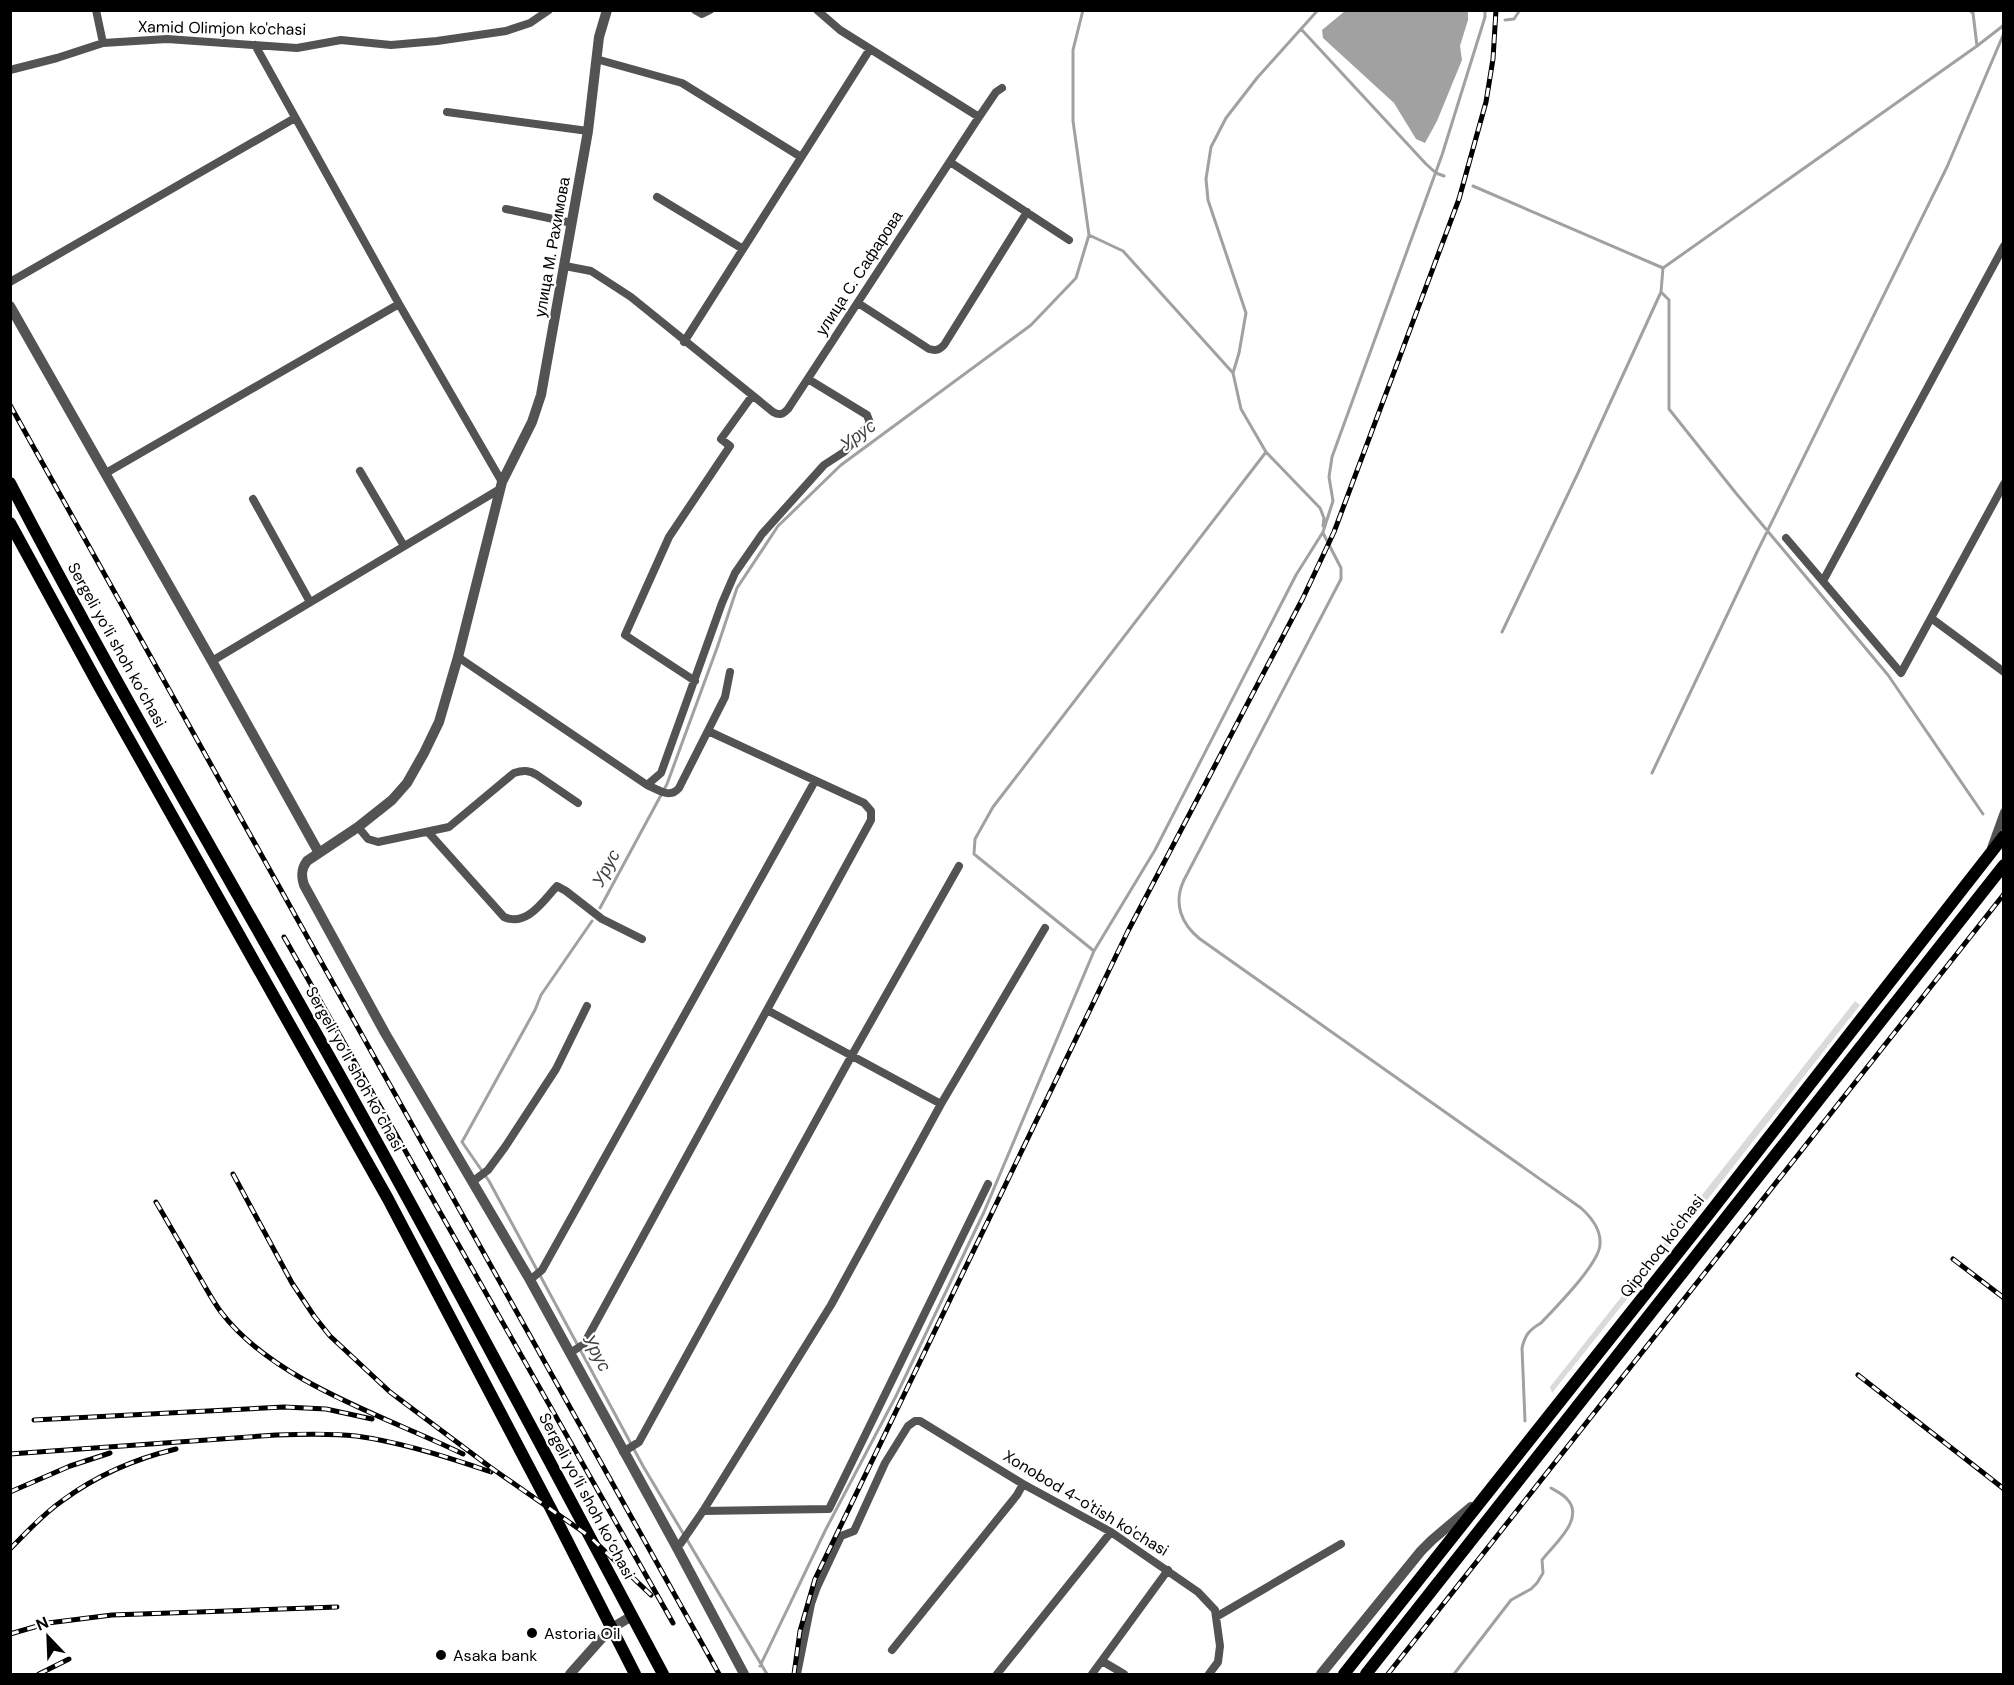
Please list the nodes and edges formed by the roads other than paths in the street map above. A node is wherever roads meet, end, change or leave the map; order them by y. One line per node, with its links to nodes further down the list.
1 (96, 10): 7 (street)
2 (549, 10): 8 (street, Xamid Olimjon ko'chasi)
3 (607, 10): 10 (street, улица М. Рахимова)
4 (695, 10): 5 (street)
5 (710, 10)
6 (817, 10): 9 (street)
7 (103, 43): 8 (street, Xamid Olimjon ko'chasi); 11 (street, Xamid Olimjon ko'chasi)
8 (255, 45): 15 (street)
9 (870, 50): 14 (street); 17 (street)
10 (596, 60): 16 (street, улица М. Рахимова); 17 (street)
11 (10, 70)
12 (1002, 88): 14 (street, улица С. Сафарова)
13 (447, 112): 16 (street)
14 (979, 117): 18 (street, улица С. Сафарова)
15 (295, 118): 27 (street); 29 (street)
16 (588, 131): 22 (street, улица М. Рахимова)
17 (801, 158): 25 (street)
18 (950, 162): 21 (street); 28 (street, улица С. Сафарова)
19 (657, 197): 25 (street)
20 (506, 209): 22 (street)
21 (1026, 212): 23 (street); 28 (street)
22 (572, 223): 26 (street, улица М. Рахимова)
23 (1069, 240)
24 (2004, 246): 43 (street)
25 (743, 249): 31 (street)
26 (565, 266): 31 (street, улица С. Сафарова); 38 (street, улица М. Рахимова)
27 (10, 282)
28 (858, 303): 32 (street, улица С. Сафарова)
29 (399, 304): 35 (street); 38 (street)
30 (10, 306): 35 (street)
31 (684, 342): 33 (street, улица С. Сафарова)
32 (808, 379): 33 (street, улица С. Сафарова); 50 (street)
33 (752, 396): 50 (street)
34 (360, 471): 42 (street)
35 (106, 473): 47 (street)
36 (10, 483): 83 (main road, Sergeli yo‘li shoh ko‘chasi)
37 (2004, 484): 45 (street)
38 (501, 485): 42 (street); 46 (street, улица М. Рахимова)
39 (253, 500): 44 (street)
40 (10, 524): 85 (main road)
41 (1786, 538): 43 (street)
42 (404, 546): 44 (street)
43 (1823, 581): 45 (street)
44 (310, 602): 47 (street)
45 (1931, 618): 49 (street)
46 (458, 657): 53 (street); 56 (street, улица М. Рахимова)
47 (212, 661): 59 (street)
48 (730, 672): 51 (street)
49 (2004, 672)
50 (695, 681): 53 (street)
51 (708, 731): 52 (street); 53 (street)
52 (815, 781): 66 (street); 71 (street)
53 (647, 785)
54 (578, 803): 57 (street)
55 (2004, 812): 60 (street)
56 (358, 827): 57 (street); 59 (street, улица М. Рахимова)
57 (428, 831): 64 (street)
58 (2004, 836): 60 (main road, Qipchoq ko'chasi)
59 (319, 853): 69 (street, улица М. Рахимова)
60 (1989, 855): 73 (main road, Qipchoq ko'chasi)
61 (2004, 865): 74 (main road, Qipchoq ko'chasi)
62 (959, 867): 67 (street)
63 (1045, 928): 68 (street)
64 (642, 939)
65 (588, 1005): 69 (street)
66 (767, 1010): 67 (street); 72 (street)
67 (852, 1055): 68 (street); 75 (street)
68 (941, 1104): 78 (street)
69 (475, 1179): 71 (street, улица М. Рахимова)
70 (988, 1184): 78 (street)
71 (536, 1275): 72 (street, улица М. Рахимова)
72 (570, 1353): 75 (street, улица М. Рахимова)
73 (1556, 1407): 74 (main road); 77 (main road, Qipchoq ko'chasi)
74 (1569, 1418): 99 (main road, Qipchoq ko'chasi)
75 (623, 1452): 80 (street, улица М. Рахимова)
76 (1023, 1484): 79 (street, Xonobod 4-o'tish ko'chasi); 86 (street); 92 (street, Xonobod 4-o'tish ko'chasi)
77 (1491, 1489): 97 (street); 98 (main road, Qipchoq ko'chasi)
78 (703, 1511): 80 (street)
79 (1111, 1532): 82 (street, Xonobod 4-o'tish ko'chasi); 93 (street)
80 (682, 1540): 91 (street, улица М. Рахимова)
81 (1341, 1544): 84 (street)
82 (1168, 1570): 84 (street, Xonobod 4-o'tish ko'chasi); 87 (street)
83 (632, 1616): 85 (street); 90 (main road, Sergeli yo‘li shoh ko‘chasi)
84 (1216, 1617): 96 (street, Xonobod 4-o'tish ko'chasi)
85 (610, 1629): 88 (street); 89 (main road)
86 (892, 1650)
87 (1102, 1661): 94 (street); 95 (street)
88 (570, 1674)
89 (634, 1674)
90 (663, 1674)
91 (744, 1674)
92 (797, 1674)
93 (997, 1674)
94 (1092, 1674)
95 (1124, 1674)
96 (1209, 1674)
97 (1321, 1674)
98 (1344, 1674)
99 (1366, 1674)

